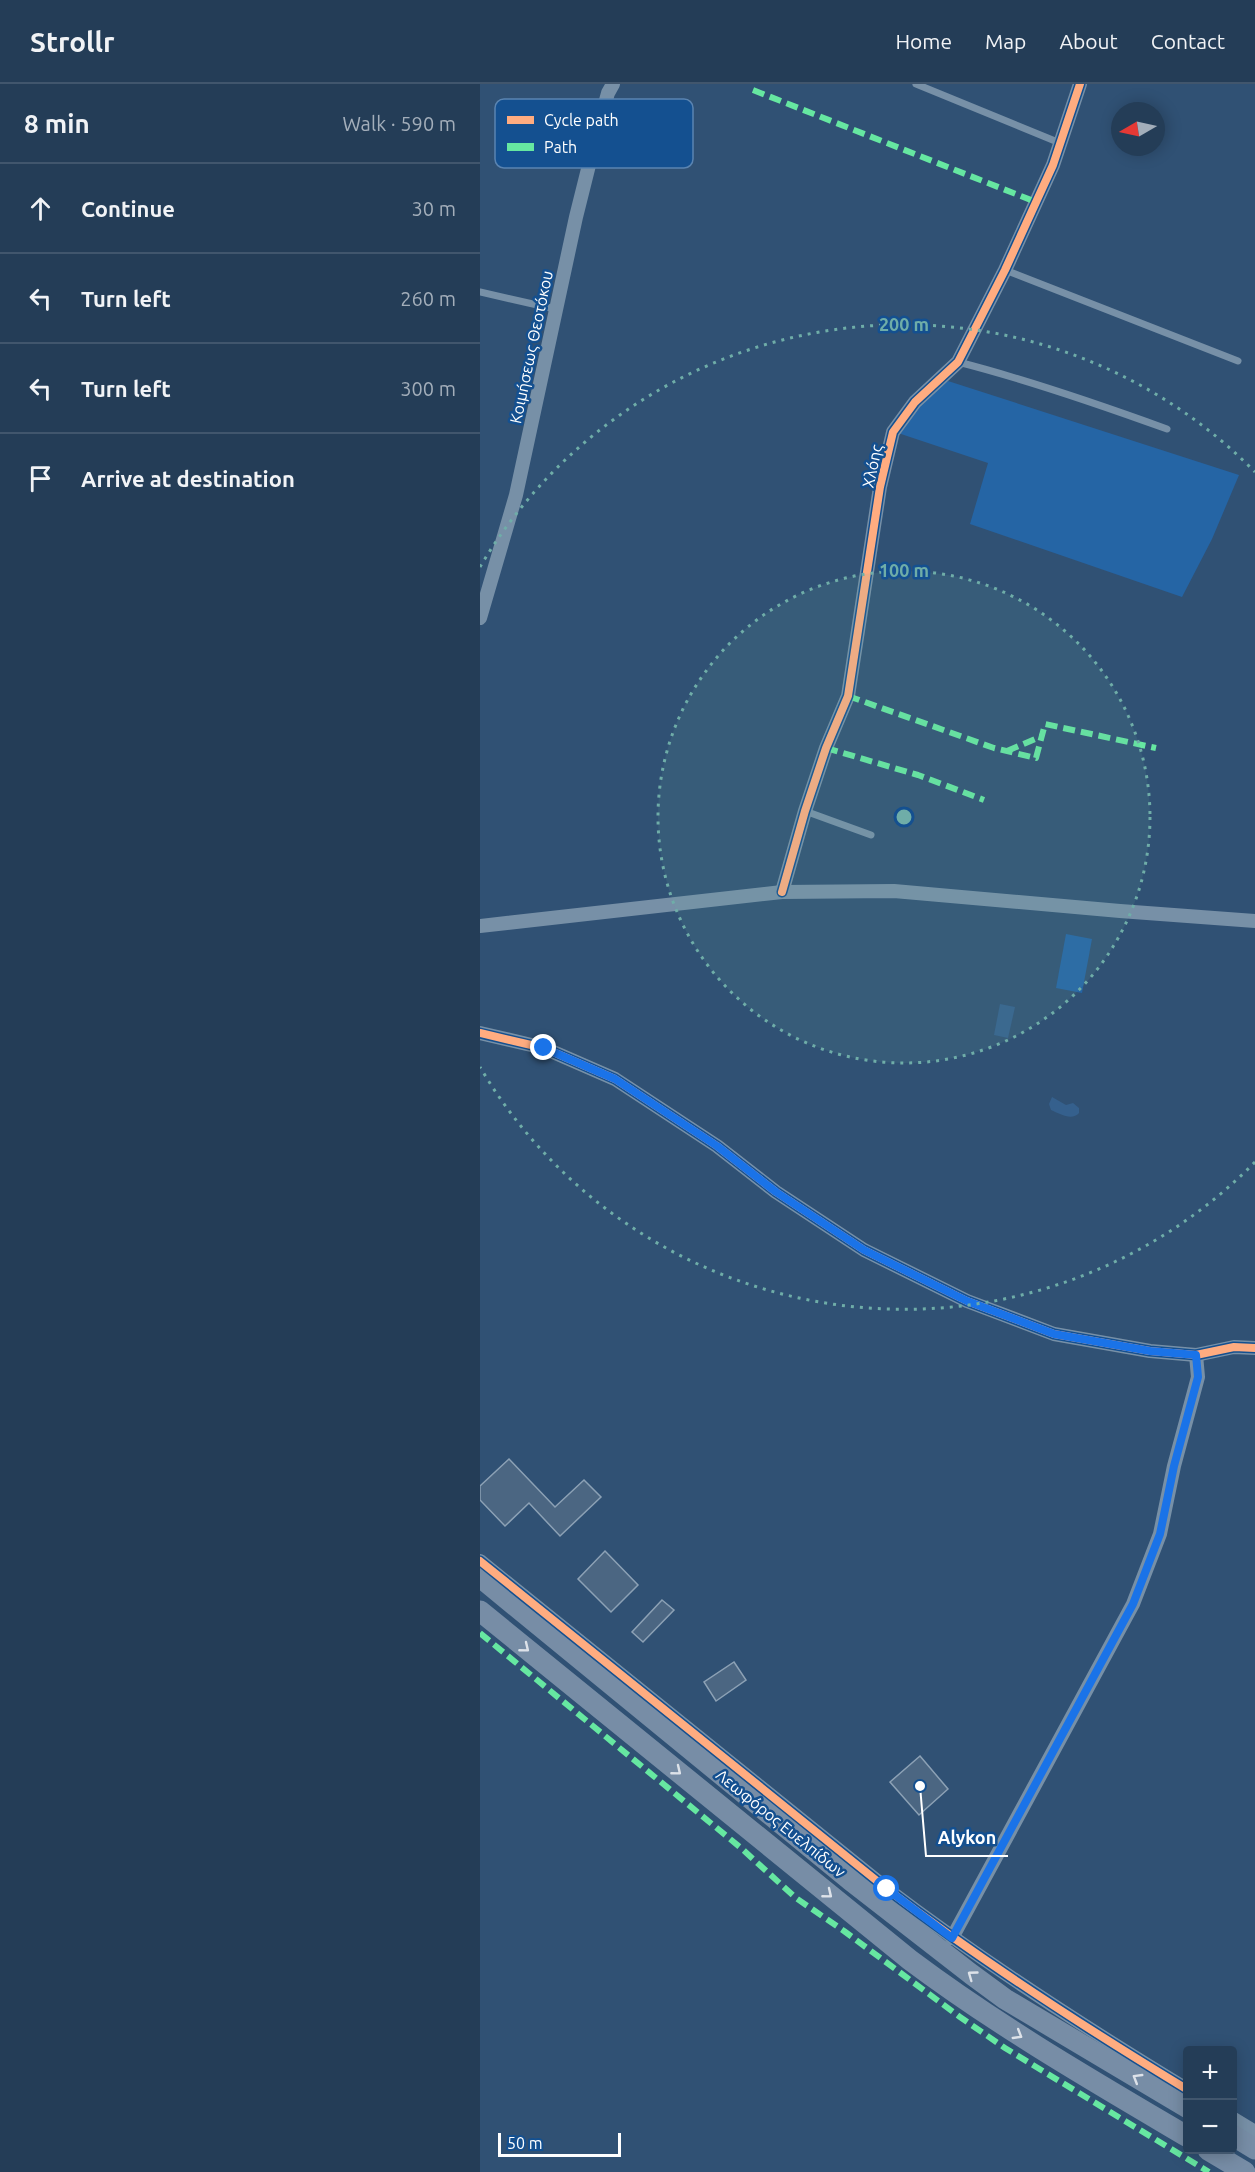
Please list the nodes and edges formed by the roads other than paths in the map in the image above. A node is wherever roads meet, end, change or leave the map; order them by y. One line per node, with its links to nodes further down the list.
1 (613, 84): 4 (street, Κοιμήσεως Θεοτόκου)
2 (916, 84): 5 (lane)
3 (1080, 84): 5 (street, Χλόης)
4 (606, 99)
5 (1060, 143): 7 (street, Χλόης)
6 (589, 168): 9 (street, Κοιμήσεως Θεοτόκου)
7 (1005, 270): 10 (lane); 11 (street, Χλόης)
8 (480, 292): 9 (lane)
9 (555, 309): 13 (street, Κοιμήσεως Θεοτόκου)
10 (1238, 361)
11 (958, 362): 12 (lane); 14 (street, Χλόης)
12 (1167, 429)
13 (480, 618)
14 (805, 811): 15 (lane); 16 (street, Χλόης)
15 (872, 836)
16 (782, 892): 17 (street); 18 (street)
17 (1255, 921)
18 (480, 926)
19 (480, 1033): 21 (street)
20 (1255, 1348): 21 (street)
21 (1196, 1355): 25 (street)
22 (480, 1561): 25 (street)
23 (480, 1577): 27 (main road, Λεωφόρος Ευελπίδων, one-way to 23)
24 (480, 1611): 30 (main road, Λεωφόρος Ευελπίδων, one-way to 30)
25 (952, 1938): 26 (street)
26 (1183, 2088)
27 (1183, 2105)
28 (1237, 2121): 29 (street)
29 (1255, 2132)
30 (1183, 2134)
31 (1237, 2138): 32 (main road)
32 (1255, 2149)
33 (1215, 2154): 34 (main road)
34 (1245, 2172)

